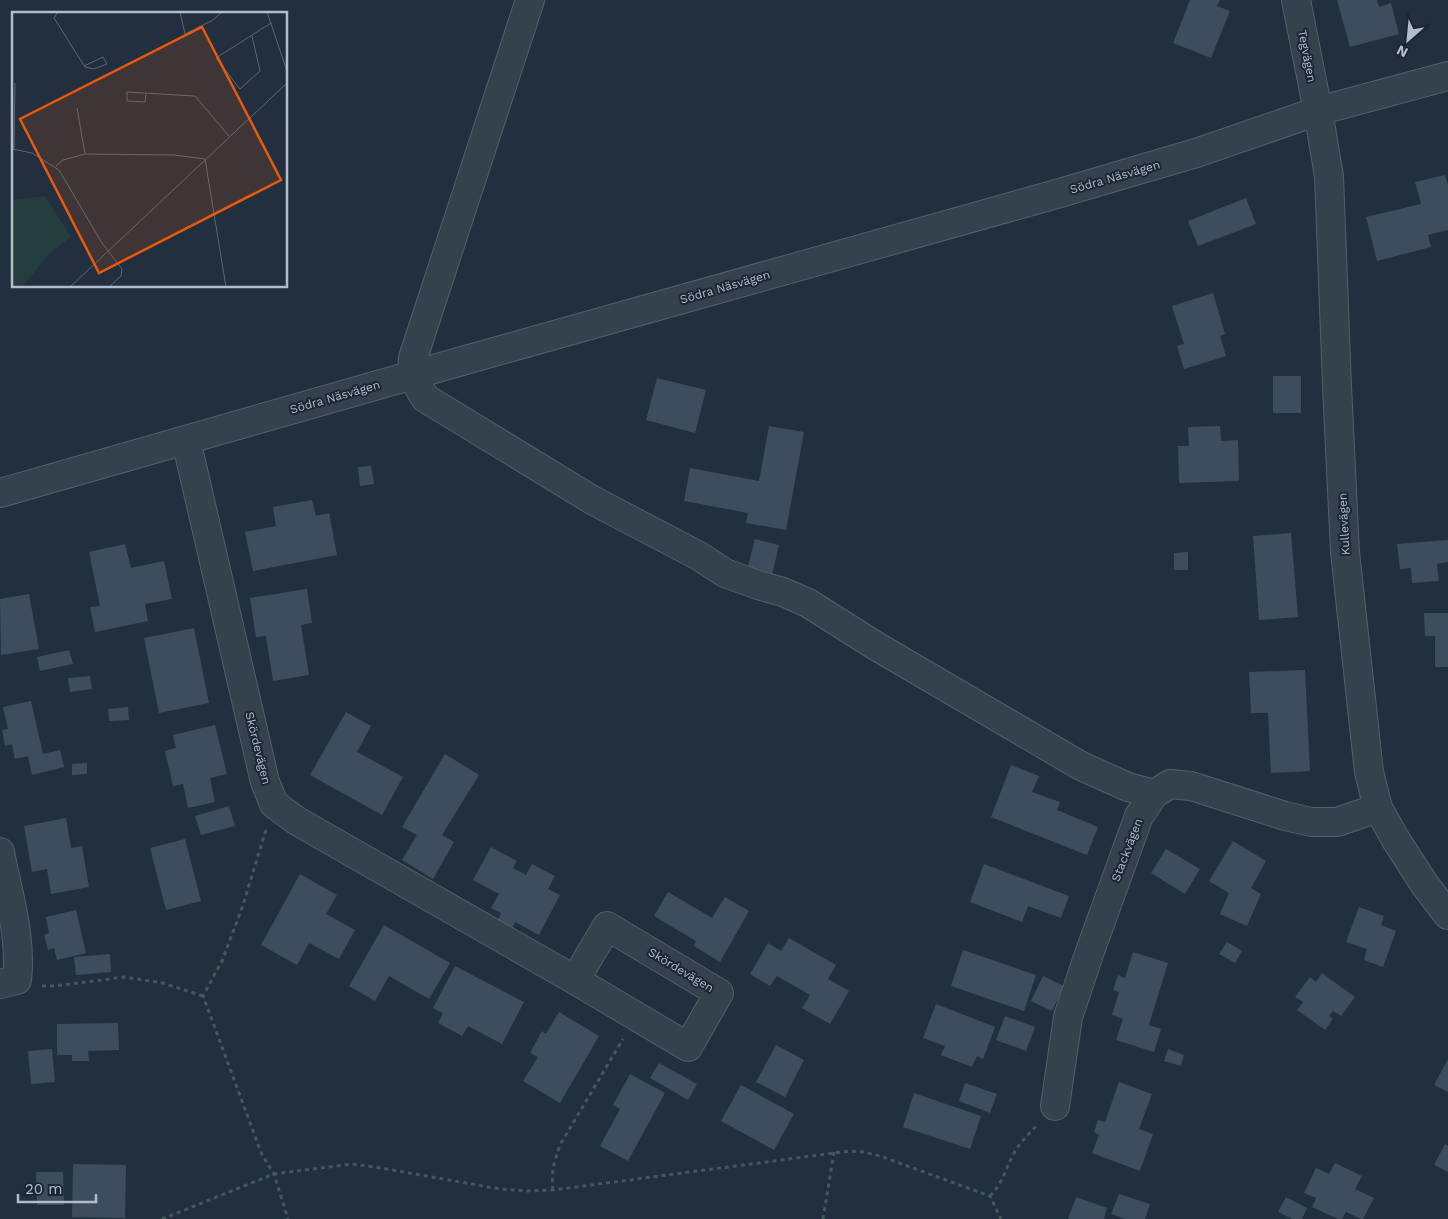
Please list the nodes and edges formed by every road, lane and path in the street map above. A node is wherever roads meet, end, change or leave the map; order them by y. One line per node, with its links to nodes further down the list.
1 (530, 0): 5 (street)
2 (1296, 0): 4 (street, Tegvägen)
3 (1448, 76): 4 (street, Södra Näsvägen)
4 (1318, 111): 5 (street, Södra Näsvägen); 10 (street, Kullevägen)
5 (412, 375): 6 (street, Södra Näsvägen); 8 (street)
6 (186, 440): 7 (street, Södra Näsvägen); 9 (street, Skördevägen)
7 (0, 493)
8 (1154, 794): 10 (street); 17 (street, Stackvägen)
9 (274, 804): 13 (street, Skördevägen); 15 (path)
10 (1378, 808): 12 (street, Kullevägen)
11 (0, 852): 14 (street)
12 (1448, 915)
13 (575, 980): 16 (street, Skördevägen); 16 (street, Skördevägen)
14 (8, 982): 15 (path)
15 (203, 996): 19 (path)
16 (637, 1017): 20 (path)
17 (1055, 1106): 21 (path)
18 (834, 1152): 20 (path); 21 (path); 24 (path)
19 (274, 1174): 20 (path); 22 (path); 23 (path)
20 (553, 1190)
21 (990, 1196): 25 (path)
22 (162, 1219)
23 (288, 1219)
24 (823, 1219)
25 (1000, 1219)

